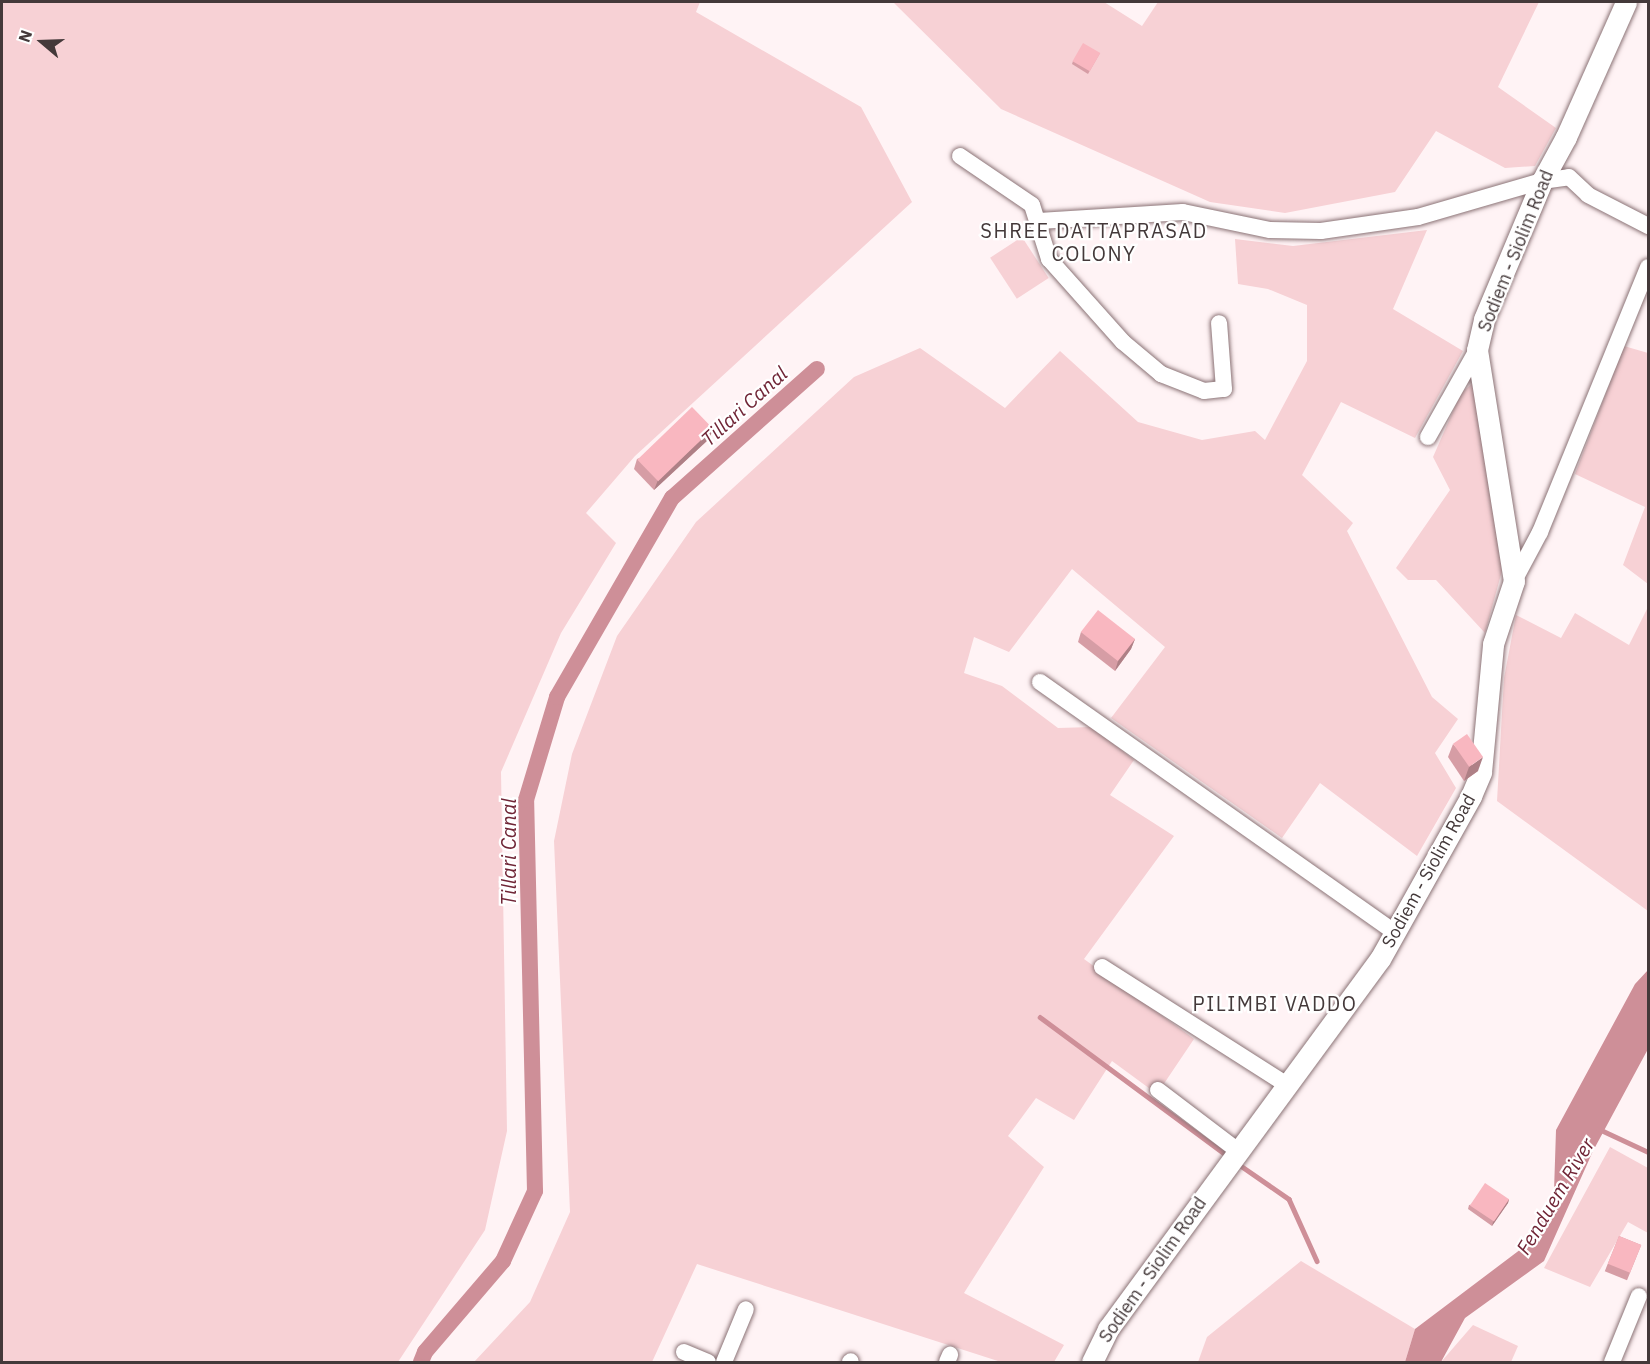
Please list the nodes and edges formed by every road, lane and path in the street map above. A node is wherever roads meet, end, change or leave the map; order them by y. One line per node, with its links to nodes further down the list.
1 (1626, 2): 3 (main road, Sodiem - Siolim Road)
2 (960, 156): 4 (street)
3 (1542, 181): 4 (street); 5 (street); 8 (main road, Sodiem - Siolim Road)
4 (1039, 221): 7 (street)
5 (1648, 226)
6 (1648, 267): 10 (street)
7 (1219, 323)
8 (1477, 350): 9 (street); 10 (main road, Sodiem - Siolim Road)
9 (1428, 437)
10 (1514, 581): 12 (main road, Sodiem - Siolim Road)
11 (1040, 682): 12 (street)
12 (1394, 932): 14 (main road, Sodiem - Siolim Road)
13 (1102, 967): 14 (street)
14 (1287, 1085): 16 (main road, Sodiem - Siolim Road)
15 (1158, 1090): 16 (street)
16 (1238, 1151): 22 (main road, Sodiem - Siolim Road)
17 (1639, 1296): 23 (street)
18 (746, 1310): 21 (street)
19 (684, 1352): 20 (street)
20 (708, 1362)
21 (724, 1362)
22 (1092, 1362)
23 (1612, 1362)

